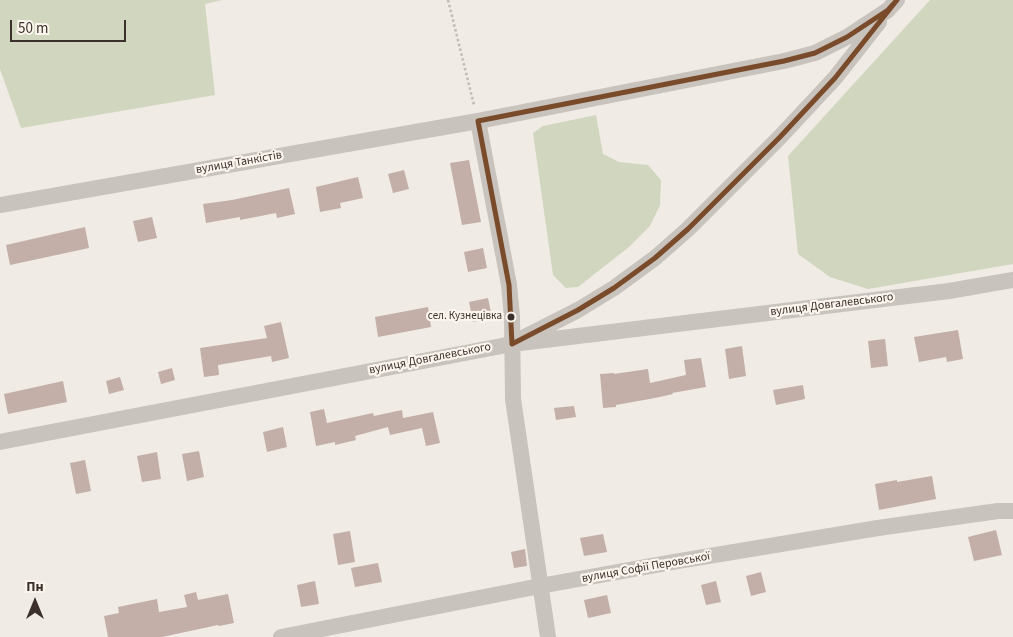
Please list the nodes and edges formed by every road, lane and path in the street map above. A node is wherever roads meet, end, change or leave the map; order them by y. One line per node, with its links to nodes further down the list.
1 (448, 0): 3 (path)
2 (893, 5): 3 (street, вулиця Танкістів); 6 (street)
3 (478, 121): 4 (street, вулиця Танкістів); 6 (street)
4 (0, 205)
5 (1013, 280): 6 (street, вулиця Довгалевського)
6 (512, 344): 7 (street, вулиця Довгалевського); 9 (street)
7 (0, 442)
8 (1013, 511): 9 (street, вулиця Софії Перовської)
9 (540, 586): 10 (street, вулиця Софії Перовської); 11 (street)
10 (280, 637)
11 (548, 637)

